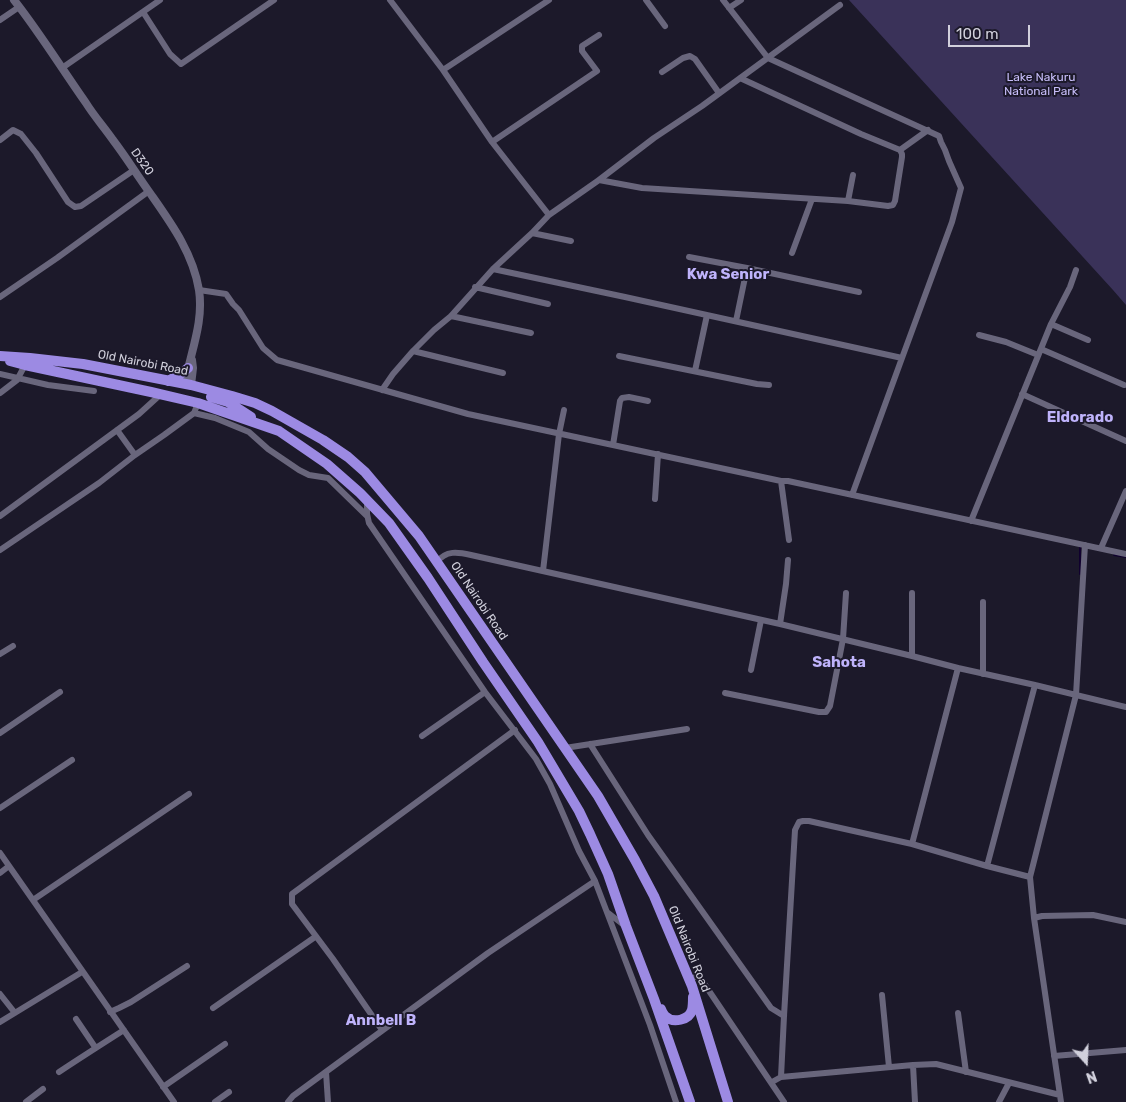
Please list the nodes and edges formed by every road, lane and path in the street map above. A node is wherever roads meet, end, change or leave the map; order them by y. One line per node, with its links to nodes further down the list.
1 (14, 0): 10 (street, D320 / D320)
2 (160, 0): 12 (street)
3 (274, 0): 12 (street)
4 (390, 0): 18 (street)
5 (549, 0): 18 (street)
6 (646, 0): 14 (street)
7 (723, 0): 11 (street)
8 (741, 0): 11 (street)
9 (840, 5): 16 (street)
10 (19, 7): 13 (street); 17 (street, D320 / D320)
11 (730, 8): 16 (street)
12 (143, 12): 17 (street)
13 (0, 20)
14 (665, 26)
15 (599, 35): 24 (street)
16 (768, 58): 20 (street); 22 (street)
17 (62, 68): 26 (street, D320 / D320)
18 (444, 70): 24 (street)
19 (662, 72): 21 (street)
20 (740, 78): 21 (street); 25 (street)
21 (719, 93): 28 (street)
22 (928, 130): 25 (street); 57 (street)
23 (0, 140): 26 (street)
24 (492, 142): 32 (street)
25 (900, 150): 31 (street)
26 (134, 170): 29 (street, D320 / D320)
27 (853, 175): 31 (street)
28 (599, 180): 30 (street); 32 (street)
29 (149, 191): 41 (street, D320 / D320); 43 (street)
30 (812, 199): 31 (street); 35 (street)
31 (848, 201)
32 (550, 215): 33 (street)
33 (532, 233): 34 (street); 38 (street)
34 (571, 241)
35 (792, 254)
36 (689, 257): 37 (street)
37 (747, 268): 42 (street); 47 (street)
38 (493, 269): 40 (street); 45 (street)
39 (1076, 270): 48 (street)
40 (475, 287): 44 (street); 46 (street)
41 (199, 290): 54 (street, D320 / D320); 69 (street)
42 (859, 292)
43 (0, 298)
44 (548, 304)
45 (707, 314): 47 (street); 60 (street)
46 (450, 316): 49 (street); 52 (street)
47 (736, 321): 57 (street)
48 (1050, 324): 51 (street); 53 (street)
49 (531, 333)
50 (980, 335): 53 (street)
51 (1088, 340)
52 (413, 351): 61 (street); 69 (street)
53 (1039, 352): 67 (street); 73 (street)
54 (192, 356): 59 (street, D320); 68 (street, D320)
55 (619, 356): 60 (street)
56 (0, 357): 58 (highway, Old Nairobi Road); 65 (highway, Old Nairobi Road)
57 (902, 358): 88 (street)
58 (24, 365): 63 (highway, Old Nairobi Road); 64 (street)
59 (188, 368): 65 (highway); 68 (street, D320)
60 (695, 371): 66 (street)
61 (503, 373)
62 (0, 374): 64 (street)
63 (78, 376): 68 (highway); 72 (highway, Old Nairobi Road)
64 (18, 379): 70 (street); 71 (street)
65 (168, 380): 68 (highway, Old Nairobi Road)
66 (770, 385)
67 (1124, 385)
68 (188, 386): 77 (highway, Old Nairobi Road); 78 (highway)
69 (382, 390): 81 (street)
70 (94, 391)
71 (0, 393)
72 (161, 394): 75 (highway, Old Nairobi Road); 79 (street)
73 (1022, 394): 82 (street); 93 (street)
74 (648, 401): 83 (street)
75 (196, 408): 78 (highway, Old Nairobi Road); 84 (street); 92 (street)
76 (564, 410): 81 (street)
77 (288, 420): 80 (highway); 100 (highway, Old Nairobi Road)
78 (262, 425): 80 (highway, Old Nairobi Road)
79 (117, 430): 84 (street); 91 (street)
80 (279, 431): 90 (highway, Old Nairobi Road)
81 (558, 434): 83 (street); 101 (street)
82 (1126, 441)
83 (613, 445): 85 (street)
84 (135, 454): 97 (street)
85 (658, 454): 86 (street); 89 (street)
86 (782, 481): 88 (street); 94 (street)
87 (1126, 491): 96 (street)
88 (852, 495): 93 (street)
89 (655, 499)
90 (367, 500): 92 (street); 140 (highway, Old Nairobi Road)
91 (0, 516)
92 (367, 516): 116 (street)
93 (971, 521): 95 (street)
94 (789, 540)
95 (1085, 545): 96 (street); 118 (street)
96 (1101, 548): 98 (street)
97 (0, 550)
98 (1126, 554)
99 (788, 560): 106 (street)
100 (437, 562): 101 (street); 125 (highway, Old Nairobi Road)
101 (543, 571): 105 (street)
102 (846, 593): 107 (street)
103 (912, 593): 110 (street)
104 (983, 602): 113 (street)
105 (761, 620): 106 (street); 112 (street)
106 (780, 624): 107 (street)
107 (843, 639): 110 (street); 117 (street)
108 (13, 646): 109 (street)
109 (0, 654)
110 (912, 656): 111 (street)
111 (958, 668): 113 (street); 129 (street)
112 (751, 670)
113 (983, 674): 114 (street)
114 (1035, 685): 118 (street); 132 (street)
115 (60, 692): 122 (street)
116 (486, 692): 121 (street); 123 (street)
117 (725, 693)
118 (1076, 695): 119 (street); 134 (street)
119 (1126, 707)
120 (687, 729): 124 (street)
121 (515, 730): 135 (street); 141 (street)
122 (1, 731)
123 (422, 736)
124 (590, 744): 125 (street); 152 (street)
125 (565, 748): 144 (highway, Old Nairobi Road)
126 (72, 760): 128 (street)
127 (189, 794): 136 (street)
128 (0, 808)
129 (912, 844): 132 (street); 152 (street)
130 (0, 854): 131 (street)
131 (9, 866): 133 (street); 136 (street)
132 (987, 866): 134 (street)
133 (0, 873)
134 (1030, 877): 138 (street)
135 (595, 880): 137 (street); 156 (street)
136 (33, 900): 143 (street)
137 (606, 911): 140 (street); 178 (street)
138 (1034, 918): 139 (street); 160 (street)
139 (1126, 922)
140 (626, 926): 147 (highway, Old Nairobi Road)
141 (316, 937): 148 (street); 156 (street)
142 (187, 966): 149 (street)
143 (82, 972): 149 (street); 150 (street)
144 (690, 983): 147 (highway); 167 (street); 180 (highway, Old Nairobi Road)
145 (0, 994): 150 (street)
146 (882, 995): 162 (street)
147 (654, 999): 179 (highway, Old Nairobi Road)
148 (213, 1008)
149 (110, 1012): 155 (street)
150 (15, 1013): 154 (street)
151 (958, 1013): 165 (street)
152 (784, 1016): 166 (street)
153 (76, 1019): 158 (street)
154 (0, 1022)
155 (124, 1030): 158 (street); 169 (street)
156 (382, 1030): 164 (street)
157 (225, 1044): 169 (street)
158 (96, 1047): 163 (street)
159 (1126, 1050): 160 (street)
160 (1054, 1056): 172 (street)
161 (913, 1065): 162 (street); 165 (street); 182 (street)
162 (889, 1067): 166 (street)
163 (58, 1072)
164 (326, 1072): 176 (street); 177 (street)
165 (966, 1072): 168 (street)
166 (782, 1077): 167 (street)
167 (772, 1082): 181 (street)
168 (1009, 1082): 172 (street); 183 (street)
169 (163, 1087): 174 (street)
170 (42, 1089): 173 (street)
171 (229, 1092): 175 (street)
172 (1060, 1099)
173 (26, 1102)
174 (174, 1102)
175 (215, 1102)
176 (288, 1102)
177 (328, 1102)
178 (676, 1102)
179 (690, 1102)
180 (728, 1102)
181 (784, 1102)
182 (915, 1102)
183 (999, 1102)

